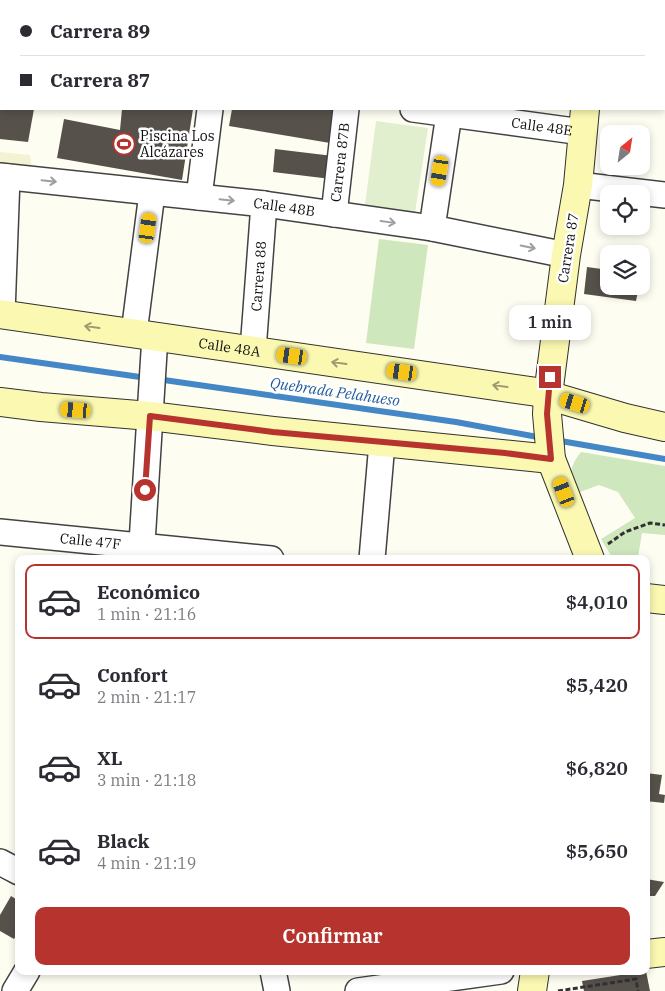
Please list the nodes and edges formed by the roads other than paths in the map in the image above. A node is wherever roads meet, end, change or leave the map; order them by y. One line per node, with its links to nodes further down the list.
1 (210, 110): 10 (street)
2 (346, 110): 12 (street, Carrera 87B)
3 (420, 110): 4 (street, Calle 48E)
4 (449, 114): 5 (street, Calle 48E); 13 (street)
5 (584, 120): 7 (street, Carrera 87)
6 (4, 177): 8 (street, Calle 48B, one-way to 8); 15 (street)
7 (578, 184): 9 (street); 14 (street, Carrera 87)
8 (152, 193): 10 (street, Calle 48B); 16 (street)
9 (665, 195)
10 (199, 197): 11 (street, Calle 48B, one-way to 11)
11 (264, 204): 12 (street, Calle 48B); 17 (street, Carrera 88)
12 (334, 214): 13 (street, Calle 48B, one-way to 13)
13 (432, 228): 14 (street, Calle 48B, one-way to 14)
14 (566, 255): 19 (street, Carrera 87)
15 (1, 314): 16 (street, Calle 48A, one-way to 15)
16 (147, 340): 17 (street, Calle 48A); 20 (street)
17 (253, 350): 19 (street, Calle 48A, one-way to 17)
18 (0, 402): 20 (street)
19 (548, 404): 21 (street, Calle 48A); 23 (street, Carrera 87)
20 (150, 410): 22 (street); 25 (street)
21 (665, 427)
22 (382, 442): 23 (street); 28 (street)
23 (550, 452): 26 (street, Carrera 87)
24 (0, 532): 25 (street, Calle 47F)
25 (141, 552): 27 (street, Calle 47F)
26 (597, 552)
27 (197, 555)
28 (372, 555)
29 (650, 598): 30 (street)
30 (665, 600)
31 (0, 862): 32 (street)
32 (15, 870)
33 (665, 952): 34 (street)
34 (650, 954)
35 (25, 975): 39 (street)
36 (274, 975): 40 (street)
37 (472, 975): 41 (street)
38 (534, 975): 42 (street)
39 (15, 991)
40 (276, 991)
41 (358, 991)
42 (532, 991)

